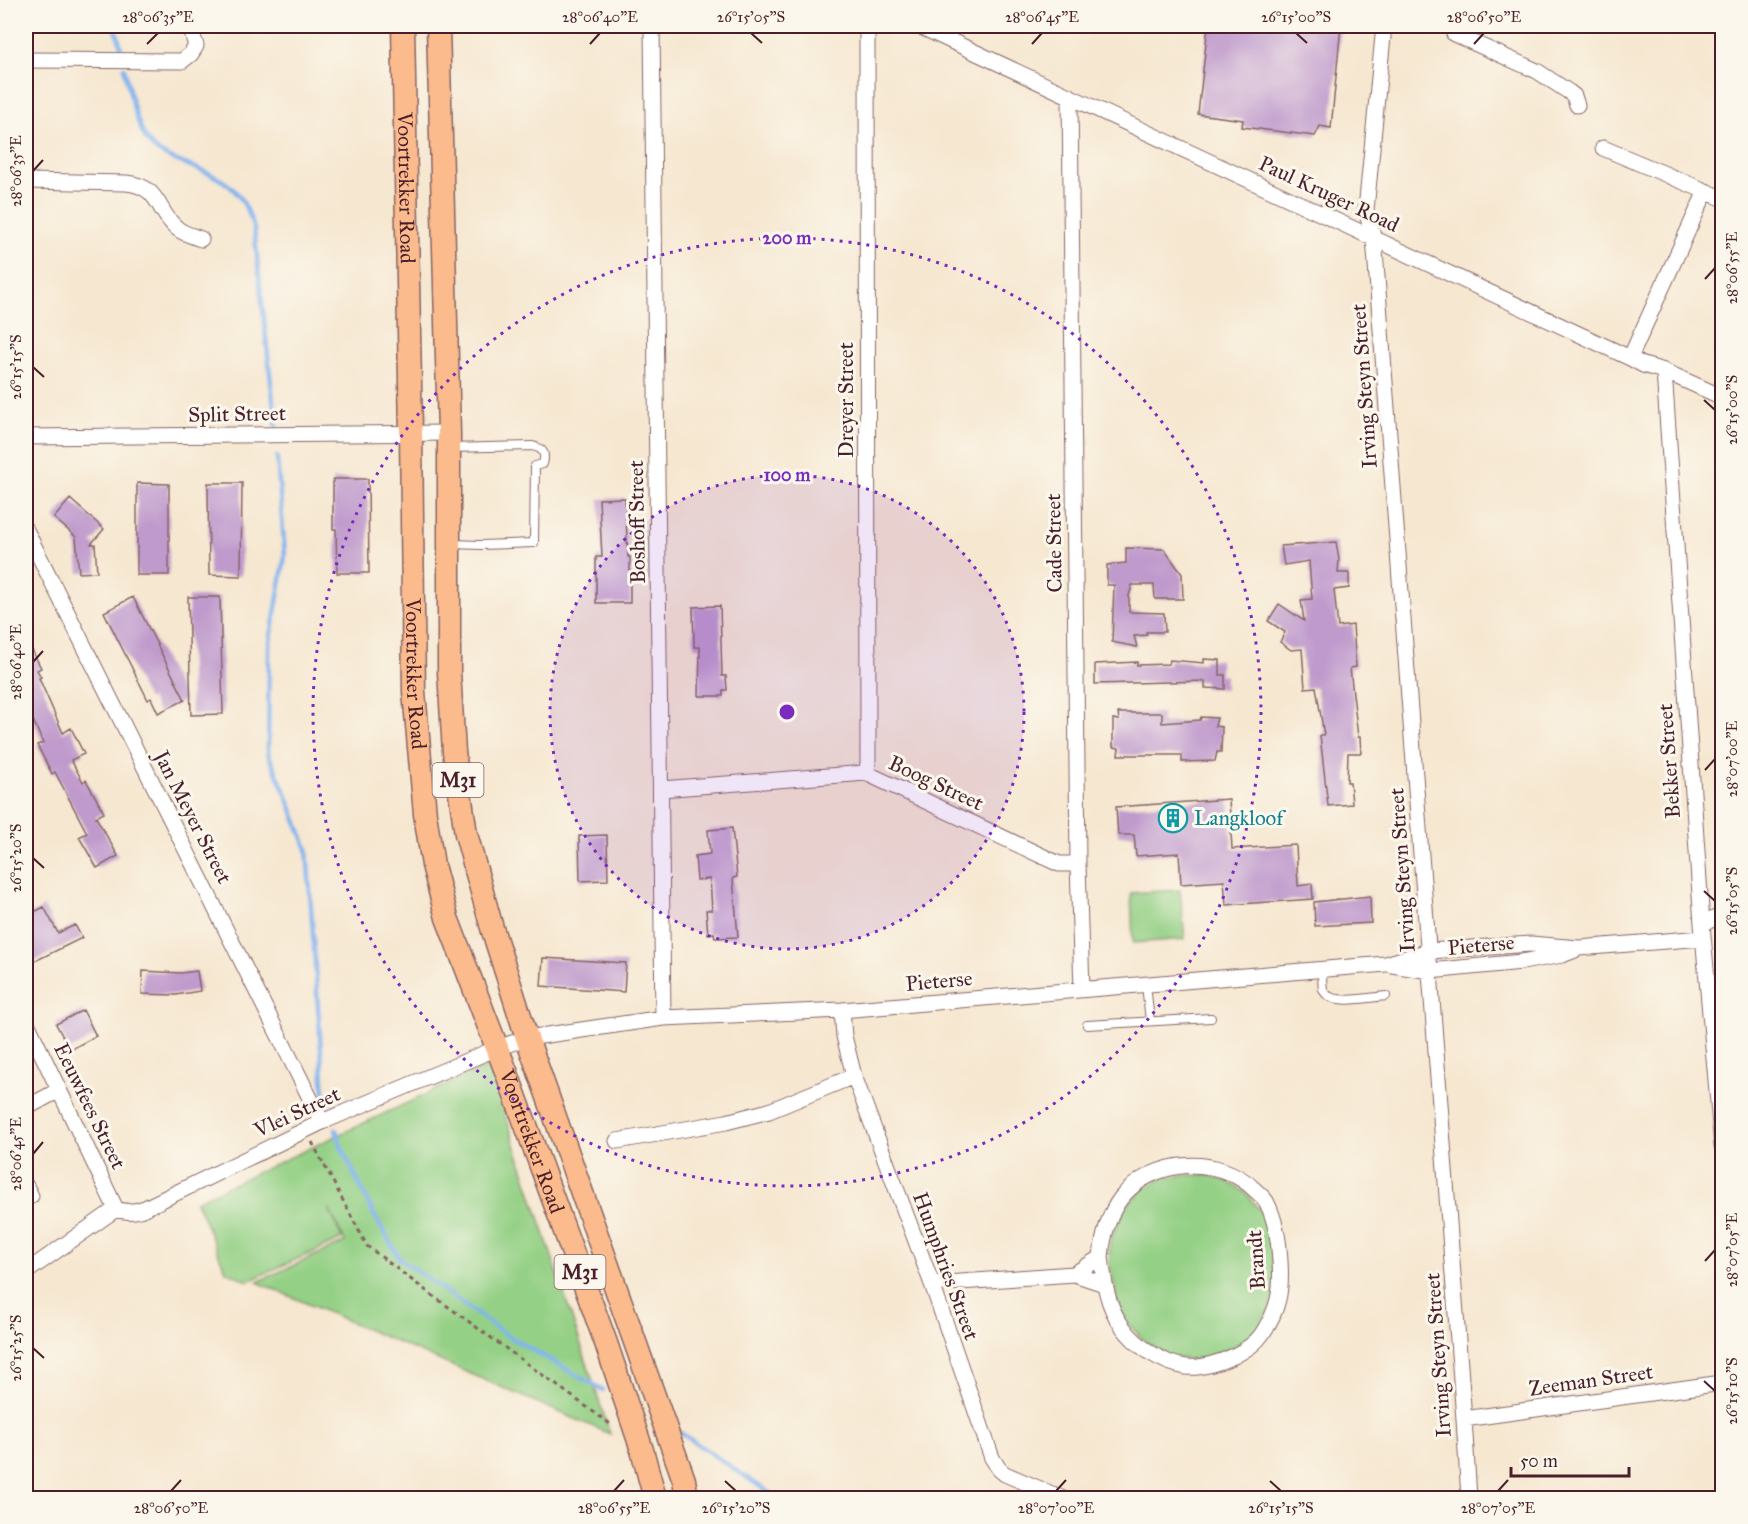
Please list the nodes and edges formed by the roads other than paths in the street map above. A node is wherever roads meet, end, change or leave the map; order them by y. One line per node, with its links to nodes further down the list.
1 (190, 26): 9 (street)
2 (403, 26): 21 (main road, Voortrekker Road / M31)
3 (438, 26): 23 (main road, Voortrekker Road / M31)
4 (652, 26): 27 (street, Boshoff Street)
5 (867, 26): 26 (street, Dreyer Street)
6 (919, 26): 10 (street, Paul Kruger Road)
7 (1384, 26): 17 (street, Irving Steyn Street)
8 (1452, 26): 11 (street)
9 (26, 60)
10 (1070, 96): 17 (street, Paul Kruger Road); 28 (street, Cade Street)
11 (1577, 105)
12 (1603, 148): 14 (street)
13 (26, 181): 16 (street)
14 (1706, 191): 15 (street); 18 (street)
15 (1722, 198)
16 (201, 239)
17 (1374, 239): 18 (street, Paul Kruger Road); 32 (street, Irving Steyn Street)
18 (1630, 358): 19 (street, Paul Kruger Road)
19 (1664, 371): 20 (street, Paul Kruger Road); 30 (street, Bekker Street)
20 (1722, 397)
21 (411, 433): 22 (street, Split Street); 23 (street, Split Street); 46 (main road, Voortrekker Road / M31)
22 (26, 437)
23 (449, 440): 25 (main road, Voortrekker Road / M31); 25 (lane)
24 (26, 530): 50 (street, Jan Meyer Street)
25 (449, 544): 45 (main road, Voortrekker Road / M31)
26 (866, 773): 27 (street, Boog Street); 28 (street, Boog Street)
27 (661, 789): 40 (street, Boshoff Street)
28 (1078, 864): 37 (street, Cade Street)
29 (1722, 914): 30 (street)
30 (1702, 931): 31 (street, Pieterse); 52 (street, Bekker Street)
31 (1579, 948): 32 (street, Pieterse); 35 (street, Pieterse)
32 (1429, 951): 33 (street, Pieterse); 35 (street, Irving Steyn Street)
33 (1386, 964): 34 (street, Pieterse); 35 (street, Pieterse)
34 (1322, 969): 36 (street, Pieterse); 38 (lane)
35 (1430, 970): 60 (street, Irving Steyn Street)
36 (1146, 985): 37 (street, Pieterse); 43 (lane)
37 (1082, 990): 39 (street, Pieterse)
38 (1386, 996)
39 (842, 1010): 40 (street, Pieterse); 47 (street, Humphries Street)
40 (663, 1018): 45 (street, Pieterse)
41 (1211, 1018): 43 (lane)
42 (26, 1021): 48 (street, Eeuwfees Street)
43 (1150, 1021): 44 (lane)
44 (1087, 1025)
45 (527, 1038): 46 (street, Pieterse); 62 (main road, Voortrekker Road / M31)
46 (497, 1048): 50 (street, Vlei Street); 61 (main road, Voortrekker Road / M31)
47 (854, 1076): 51 (street); 57 (street, Humphries Street)
48 (59, 1090): 49 (street); 53 (street, Eeuwfees Street)
49 (26, 1108)
50 (322, 1122): 53 (street, Vlei Street)
51 (617, 1141)
52 (1722, 1148)
53 (116, 1209): 55 (street)
54 (1101, 1257): 56 (street); 58 (street, Brandt); 58 (street, Brandt)
55 (26, 1272)
56 (1074, 1274): 57 (street); 58 (street)
57 (932, 1284): 63 (street, Humphries Street)
58 (1104, 1284)
59 (1722, 1383): 60 (street, Zeeman Street)
60 (1464, 1419): 64 (street, Irving Steyn Street)
61 (655, 1498)
62 (687, 1498)
63 (1060, 1498)
64 (1469, 1498)

